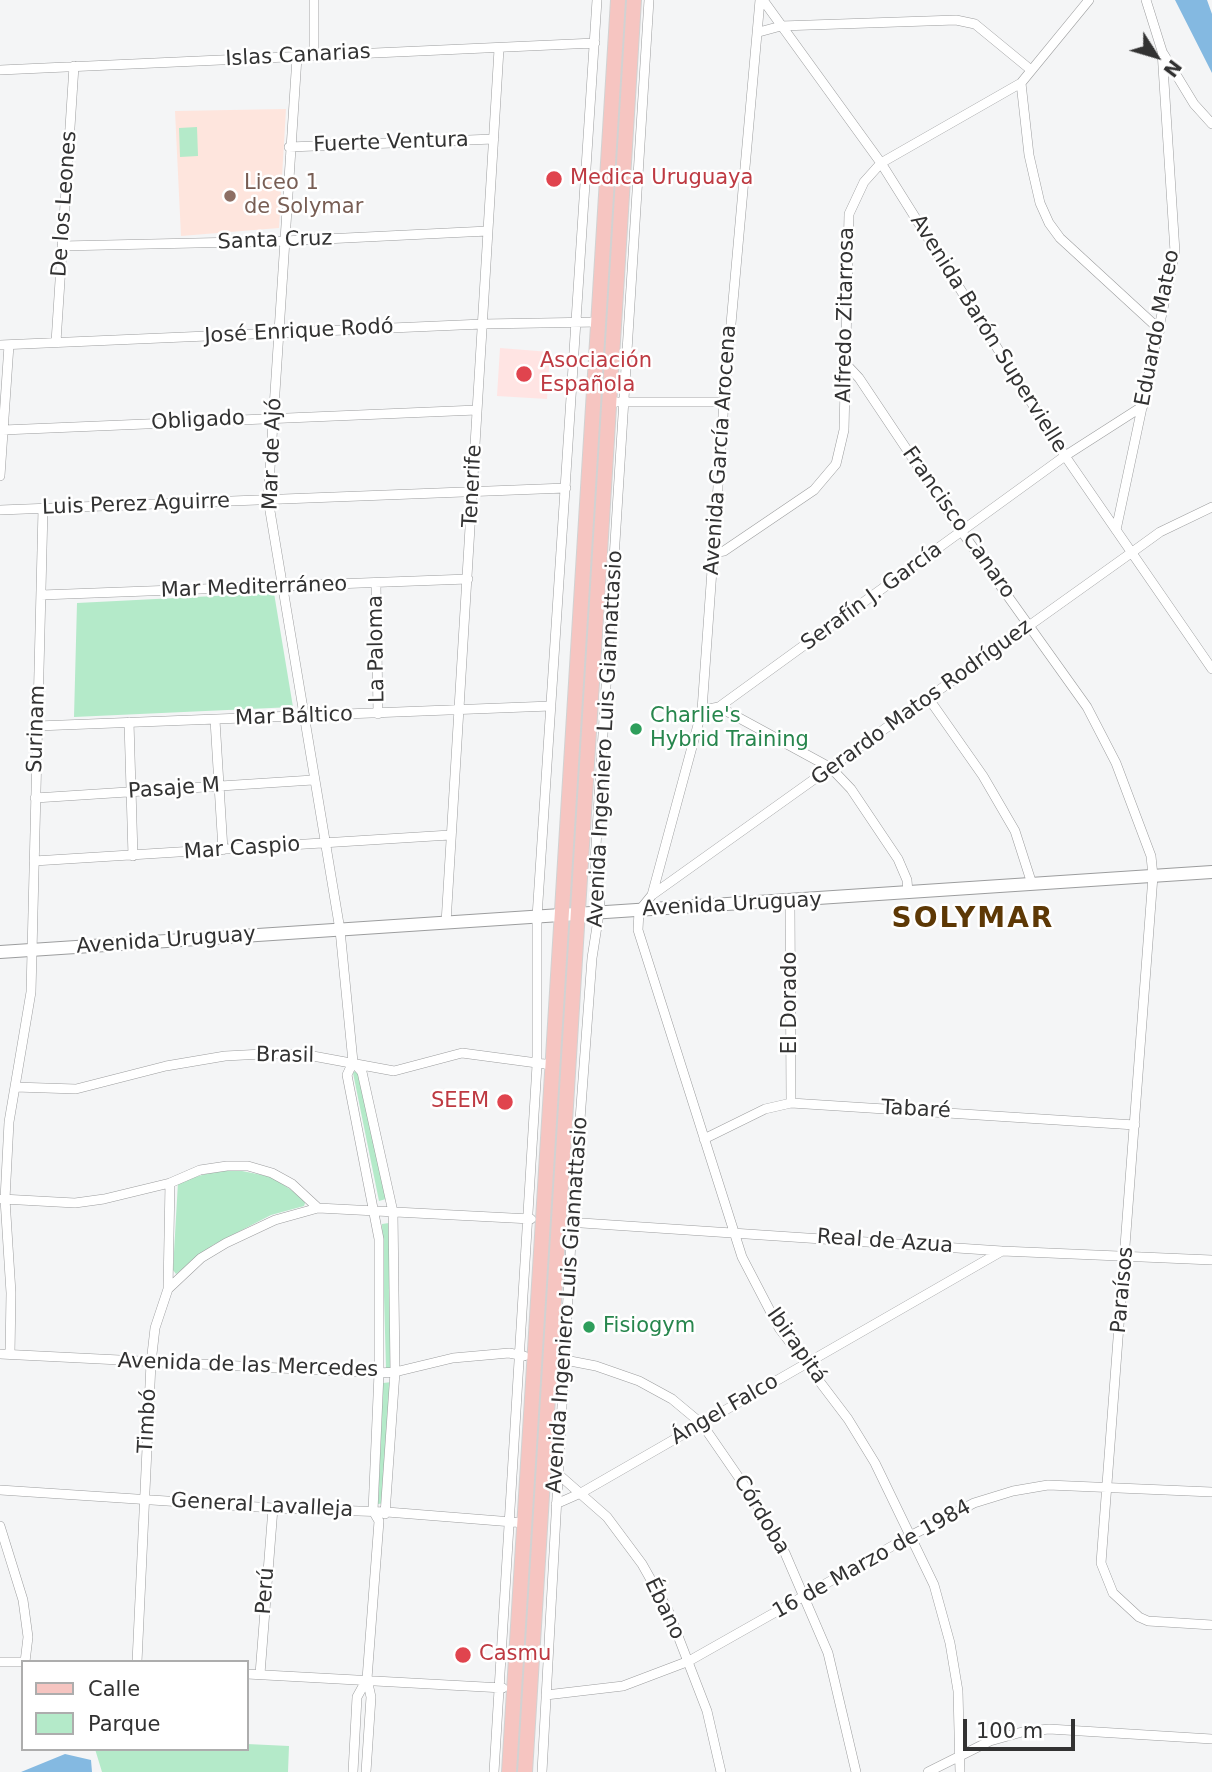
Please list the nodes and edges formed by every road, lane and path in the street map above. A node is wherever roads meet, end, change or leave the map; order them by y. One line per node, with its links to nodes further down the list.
1 (314, 0): 14 (street)
2 (597, 0): 11 (street, Avenida Ingeniero Luis Giannattasio)
3 (618, 0): 29 (main road, Avenida Ingeniero Luis Giannattasio)
4 (634, 0): 37 (main road, Avenida Ingeniero Luis Giannattasio)
5 (649, 0): 38 (street, Avenida Ingeniero Luis Giannattasio)
6 (761, 0): 9 (street, Avenida Barón Supervielle); 10 (street, Avenida García Arocena)
7 (1089, 0): 18 (street, Alfredo Zitarrosa)
8 (1146, 0): 13 (street, Eduardo Mateo)
9 (781, 26): 10 (street); 18 (street); 25 (street, Avenida Barón Supervielle)
10 (759, 32): 39 (street, Avenida García Arocena)
11 (595, 43): 12 (street, Islas Canarias); 30 (street, Avenida Ingeniero Luis Giannattasio)
12 (499, 49): 14 (street, Islas Canarias); 23 (street, Tenerife)
13 (1162, 51): 19 (street); 20 (street, Eduardo Mateo)
14 (314, 54): 15 (street, Islas Canarias)
15 (297, 57): 16 (street, Islas Canarias); 24 (street, Mar de Ajó)
16 (74, 66): 17 (street, Islas Canarias); 28 (street, De los Leones)
17 (0, 70)
18 (1031, 70): 21 (street, Alfredo Zitarrosa)
19 (1176, 74): 20 (street); 22 (street)
20 (1162, 78): 32 (street, Eduardo Mateo)
21 (1021, 83): 25 (street, Alfredo Zitarrosa); 32 (street)
22 (1212, 124)
23 (494, 139): 24 (street, Fuerte Ventura); 26 (street, Tenerife)
24 (289, 147): 27 (street, Mar de Ajó)
25 (881, 163): 36 (street, Alfredo Zitarrosa); 44 (street, Avenida Barón Supervielle)
26 (488, 231): 27 (street, Santa Cruz); 31 (street, Tenerife)
27 (284, 242): 28 (street, Santa Cruz); 33 (street, Mar de Ajó)
28 (62, 246): 34 (street, De los Leones)
29 (598, 322): 30 (street, José Enrique Rodó); 83 (main road, Avenida Ingeniero Luis Giannattasio)
30 (574, 323): 31 (street, José Enrique Rodó); 46 (street, Avenida Ingeniero Luis Giannattasio)
31 (483, 324): 33 (street, José Enrique Rodó); 41 (street, Tenerife)
32 (1160, 330): 40 (street, Eduardo Mateo)
33 (279, 333): 34 (street, José Enrique Rodó); 42 (street, Mar de Ajó)
34 (56, 342): 35 (street, José Enrique Rodó)
35 (4, 345): 43 (street)
36 (845, 363): 53 (street, Francisco Canaro); 54 (street, Alfredo Zitarrosa)
37 (610, 402): 38 (street); 93 (main road, Avenida Ingeniero Luis Giannattasio)
38 (626, 402): 39 (street); 91 (street, Avenida Ingeniero Luis Giannattasio)
39 (724, 402): 54 (street, Avenida García Arocena)
40 (1143, 406): 44 (street, Serafín J. García); 52 (street, Eduardo Mateo)
41 (477, 410): 42 (street, Obligado); 47 (street, Tenerife)
42 (273, 417): 43 (street, Obligado); 48 (street, Mar de Ajó)
43 (3, 430): 45 (street)
44 (1065, 457): 52 (street, Avenida Barón Supervielle); 53 (street, Serafín J. García)
45 (0, 476)
46 (566, 488): 47 (street, Luis Perez Aguirre); 63 (street, Avenida Ingeniero Luis Giannattasio)
47 (473, 492): 48 (street, Luis Perez Aguirre); 56 (street, Tenerife)
48 (268, 499): 50 (street, Luis Perez Aguirre); 58 (street, Mar de Ajó)
49 (1212, 507): 55 (street, Gerardo Matos Rodríguez)
50 (43, 509): 51 (street, Luis Perez Aguirre); 59 (street, Surinam)
51 (0, 510)
52 (1116, 530): 55 (street, Avenida Barón Supervielle)
53 (962, 532): 60 (street, Francisco Canaro); 64 (street, Serafín J. García)
54 (713, 553): 65 (street, Avenida García Arocena)
55 (1131, 553): 60 (street, Gerardo Matos Rodríguez); 61 (street, Avenida Barón Supervielle)
56 (468, 579): 57 (street, Mar Mediterráneo); 66 (street, Tenerife)
57 (376, 584): 58 (street, Mar Mediterráneo); 67 (street, La Paloma)
58 (282, 587): 59 (street, Mar Mediterráneo); 68 (street, Mar de Ajó)
59 (41, 595): 71 (street, Surinam)
60 (1029, 626): 62 (street, Gerardo Matos Rodríguez); 85 (street, Francisco Canaro)
61 (1212, 669)
62 (929, 699): 72 (street, Gerardo Matos Rodríguez); 86 (street)
63 (551, 706): 66 (street, Mar Báltico); 82 (street, Avenida Ingeniero Luis Giannattasio)
64 (719, 706): 65 (street, Serafín J. García); 72 (street)
65 (702, 710): 88 (street, Avenida García Arocena)
66 (459, 711): 67 (street, Mar Báltico); 77 (street, Tenerife)
67 (378, 714): 68 (street, Mar Báltico)
68 (303, 716): 69 (street, Mar Báltico); 73 (street, Mar de Ajó)
69 (215, 720): 70 (street, Mar Báltico); 74 (street)
70 (129, 722): 71 (street, Mar Báltico); 75 (street)
71 (37, 726): 76 (street, Surinam)
72 (831, 768): 87 (street); 88 (street, Gerardo Matos Rodríguez)
73 (313, 780): 74 (street, Pasaje M); 78 (street, Mar de Ajó)
74 (218, 786): 75 (street, Pasaje M); 79 (street)
75 (129, 792): 76 (street, Pasaje M); 80 (street)
76 (35, 798): 81 (street, Surinam)
77 (450, 835): 78 (street, Mar Caspio); 95 (street, Tenerife)
78 (327, 843): 79 (street, Mar Caspio); 96 (street, Mar de Ajó)
79 (223, 850): 80 (street, Mar Caspio)
80 (133, 856): 81 (street, Mar Caspio)
81 (34, 861): 97 (street, Surinam)
82 (542, 869): 83 (street); 94 (street, Avenida Ingeniero Luis Giannattasio)
83 (565, 871): 92 (main road, Avenida Ingeniero Luis Giannattasio)
84 (1212, 872): 85 (street, Avenida Uruguay)
85 (1153, 876): 86 (street, Avenida Uruguay); 104 (street, Paraísos)
86 (1032, 884): 87 (street, Avenida Uruguay)
87 (908, 893): 89 (street, Avenida Uruguay)
88 (652, 895): 90 (street, Gerardo Matos Rodríguez)
89 (790, 902): 90 (street, Avenida Uruguay); 103 (street, El Dorado)
90 (639, 911): 91 (street, Avenida Uruguay); 105 (street, Ibirapitá)
91 (599, 913): 93 (street, Avenida Uruguay); 113 (street, Avenida Ingeniero Luis Giannattasio)
92 (561, 915): 93 (street, Avenida Uruguay); 94 (street, Avenida Uruguay); 101 (main road, Avenida Ingeniero Luis Giannattasio)
93 (578, 915): 113 (main road, Avenida Ingeniero Luis Giannattasio)
94 (537, 917): 95 (street, Avenida Uruguay); 100 (street, Avenida Ingeniero Luis Giannattasio)
95 (446, 923): 96 (street, Avenida Uruguay)
96 (340, 930): 97 (street, Avenida Uruguay); 99 (street, Mar de Ajó)
97 (32, 950): 98 (street, Avenida Uruguay); 102 (street, Surinam)
98 (0, 952)
99 (353, 1062): 100 (street, Brasil); 102 (street, Brasil); 109 (street); 110 (street)
100 (537, 1065): 101 (street, Brasil); 111 (street, Avenida Ingeniero Luis Giannattasio)
101 (552, 1065): 112 (main road, Avenida Ingeniero Luis Giannattasio)
102 (15, 1087): 107 (street, Surinam)
103 (791, 1103): 104 (street, Tabaré); 105 (street, Tabaré)
104 (1135, 1125): 116 (street, Paraísos)
105 (704, 1139): 114 (street, Ibirapitá)
106 (170, 1183): 107 (street); 108 (street); 118 (street, Timbó)
107 (2, 1199): 119 (street, Surinam)
108 (318, 1208): 109 (street); 118 (street)
109 (376, 1211): 110 (street); 125 (street)
110 (393, 1212): 111 (street); 124 (street)
111 (527, 1219): 112 (street); 120 (street, Avenida Ingeniero Luis Giannattasio)
112 (543, 1219): 120 (main road, Avenida Ingeniero Luis Giannattasio)
113 (565, 1222): 114 (street, Real de Azua); 121 (main road, Avenida Ingeniero Luis Giannattasio)
114 (732, 1231): 115 (street, Real de Azua); 123 (street, Ibirapitá)
115 (1002, 1251): 116 (street, Real de Azua); 123 (street, Ángel Falco)
116 (1126, 1255): 117 (street, Real de Azua); 128 (street, Paraísos)
117 (1212, 1260)
118 (169, 1289): 122 (street, Timbó)
119 (5, 1354): 122 (street, Avenida de las Mercedes)
120 (527, 1357): 124 (street, Avenida de las Mercedes); 138 (main road, Avenida Ingeniero Luis Giannattasio)
121 (558, 1361): 126 (street, Córdoba); 127 (street, Avenida Ingeniero Luis Giannattasio); 160 (main road, Avenida Ingeniero Luis Giannattasio)
122 (151, 1363): 125 (street, Avenida de las Mercedes); 132 (street, Timbó)
123 (807, 1363): 126 (street, Ángel Falco); 140 (street, Ibirapitá)
124 (395, 1372): 125 (street, Avenida de las Mercedes); 136 (street)
125 (379, 1373): 135 (street)
126 (702, 1424): 131 (street, Ángel Falco); 141 (street, Córdoba)
127 (558, 1474): 131 (street, Ébano); 133 (street, Avenida Ingeniero Luis Giannattasio)
128 (1106, 1486): 130 (street, 16 de Marzo de 1984); 140 (street, 16 de Marzo de 1984); 142 (street, Paraísos)
129 (0, 1490): 132 (street, General Lavalleja)
130 (1212, 1492)
131 (581, 1493): 133 (street, Ángel Falco); 145 (street, Ébano)
132 (144, 1500): 134 (street, General Lavalleja); 144 (street, Timbó)
133 (556, 1504): 153 (street, Avenida Ingeniero Luis Giannattasio)
134 (272, 1508): 135 (street, General Lavalleja); 149 (street, Perú)
135 (373, 1511): 136 (street, General Lavalleja); 137 (street)
136 (387, 1511): 137 (street); 138 (street, General Lavalleja)
137 (379, 1521): 150 (street)
138 (517, 1522): 151 (street, Avenida Ingeniero Luis Giannattasio); 152 (main road, Avenida Ingeniero Luis Giannattasio)
139 (0, 1525): 143 (street)
140 (910, 1536): 141 (street, 16 de Marzo de 1984); 155 (street, Ibirapitá)
141 (804, 1596): 145 (street, 16 de Marzo de 1984); 163 (street, Córdoba)
142 (1212, 1625)
143 (24, 1660)
144 (136, 1660)
145 (689, 1661): 153 (street, 16 de Marzo de 1984); 162 (street, Ébano)
146 (0, 1662): 147 (street)
147 (21, 1662)
148 (248, 1674): 149 (street)
149 (260, 1674): 150 (street)
150 (367, 1679): 151 (street); 156 (street); 157 (street)
151 (499, 1688): 152 (street); 158 (street, Avenida Ingeniero Luis Giannattasio)
152 (515, 1689): 159 (main road, Avenida Ingeniero Luis Giannattasio)
153 (546, 1695): 161 (street, Avenida Ingeniero Luis Giannattasio)
154 (1212, 1739): 155 (street)
155 (961, 1755): 164 (street); 165 (street, Ibirapitá)
156 (353, 1772)
157 (366, 1772)
158 (494, 1772)
159 (509, 1772)
160 (525, 1772)
161 (542, 1772)
162 (721, 1772)
163 (856, 1772)
164 (928, 1772)
165 (960, 1772)

